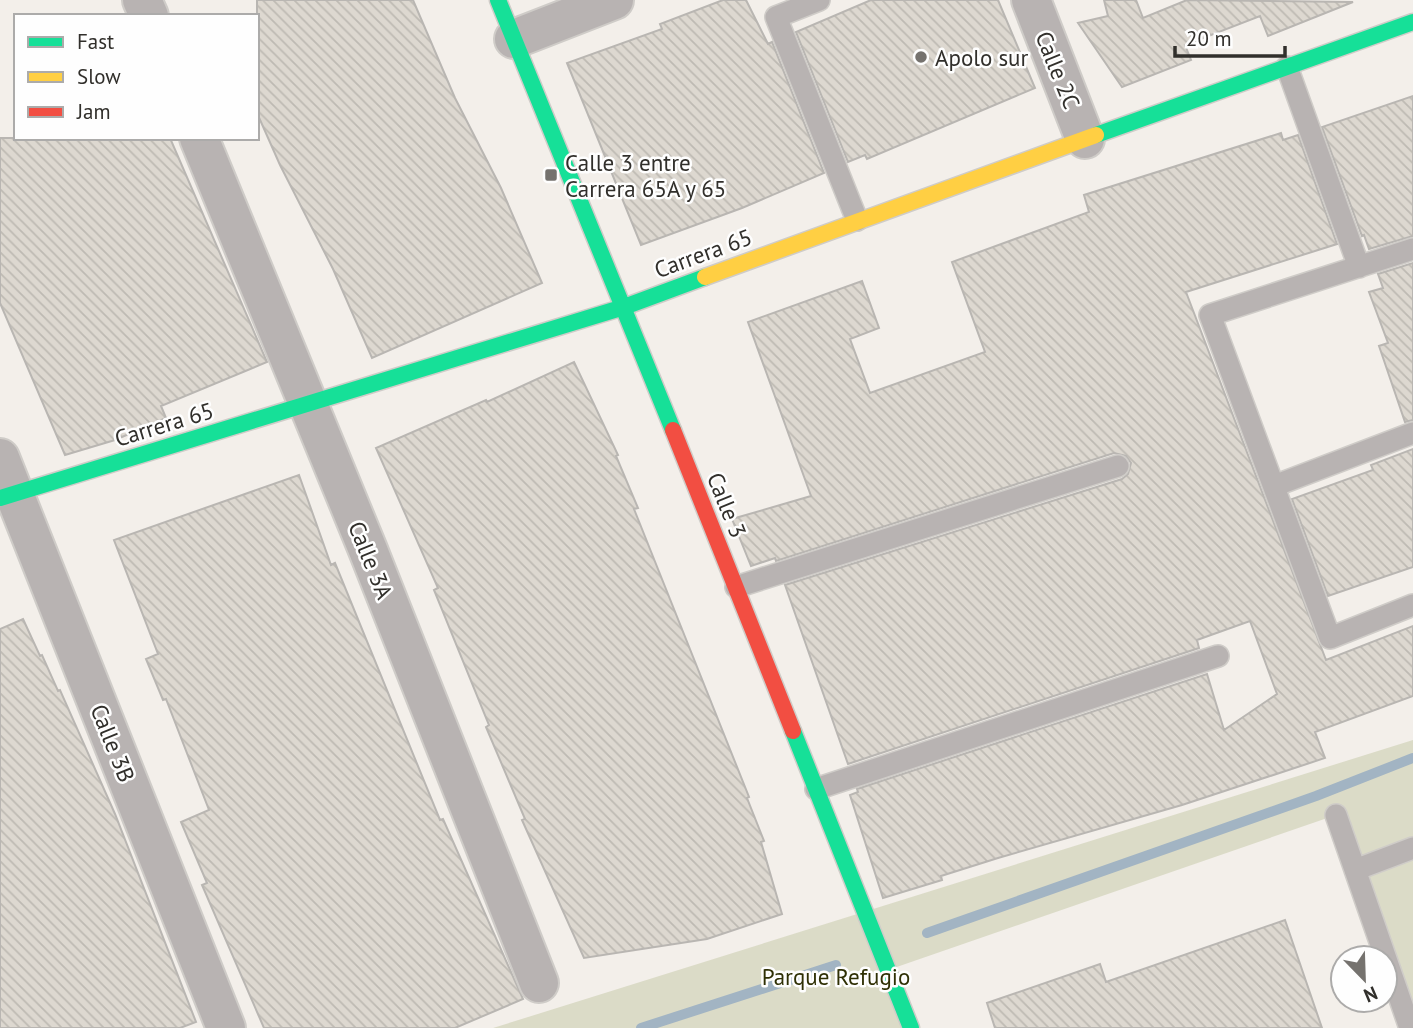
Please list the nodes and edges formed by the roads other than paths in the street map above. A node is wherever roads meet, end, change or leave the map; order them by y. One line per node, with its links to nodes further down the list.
1 (498, 0): 6 (street, Calle 3)
2 (614, 0): 6 (street)
3 (819, 0): 10 (lane)
4 (1031, 0): 8 (street, Calle 2C)
5 (1413, 22): 7 (street, Carrera 65)
6 (514, 39): 13 (street, Calle 3)
7 (1287, 67): 8 (street, Carrera 65); 12 (lane)
8 (1086, 139): 10 (street, Carrera 65)
9 (200, 140): 14 (street, Calle 3A)
10 (857, 220): 13 (street, Carrera 65)
11 (1413, 249): 12 (lane)
12 (1359, 267): 18 (lane)
13 (624, 307): 14 (street, Carrera 65); 20 (street, Calle 3)
14 (307, 404): 19 (street, Carrera 65); 27 (street, Calle 3A)
15 (1413, 433): 18 (lane)
16 (0, 458): 19 (street, Calle 3B)
17 (1118, 466): 20 (lane)
18 (1274, 486): 21 (lane)
19 (7, 496): 28 (street, Calle 3B)
20 (736, 587): 23 (street, Calle 3)
21 (1413, 606)
22 (1218, 656): 23 (lane)
23 (816, 789): 29 (street, Calle 3)
24 (1336, 815): 26 (lane)
25 (1413, 848): 26 (lane)
26 (1356, 870): 30 (lane)
27 (539, 983)
28 (226, 1028)
29 (911, 1028)
30 (1410, 1028)

